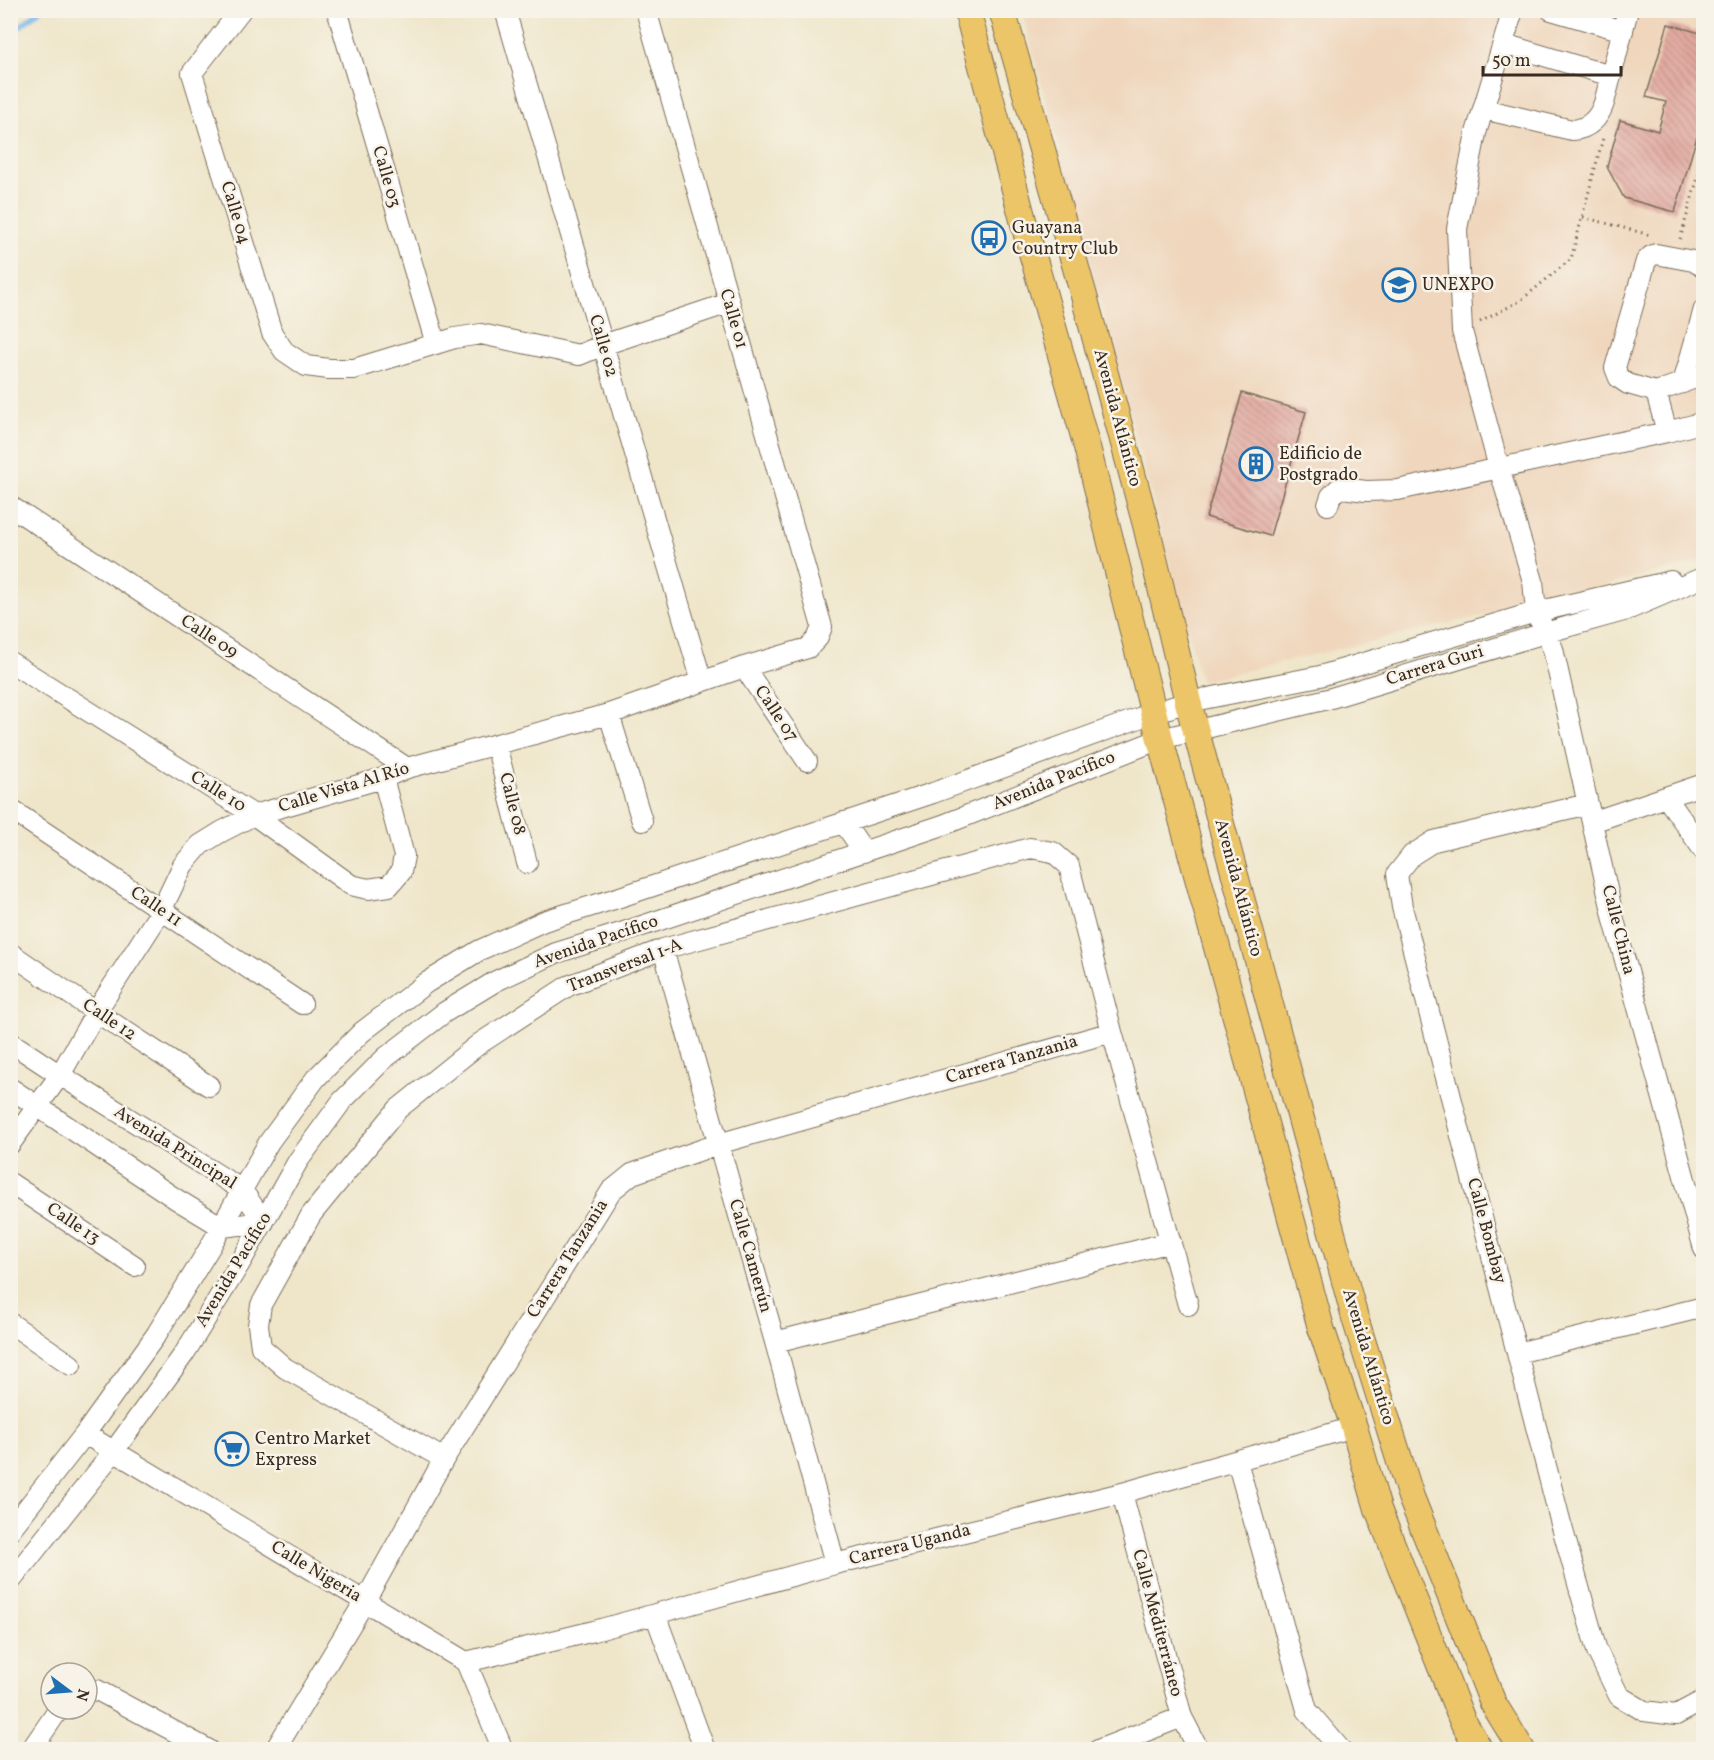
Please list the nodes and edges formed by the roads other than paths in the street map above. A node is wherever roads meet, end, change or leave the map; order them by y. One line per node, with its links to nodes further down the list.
1 (241, 10): 17 (street, Calle 04)
2 (337, 10): 17 (street, Calle 03)
3 (505, 10): 18 (street, Calle 02)
4 (646, 10): 15 (street, Calle 01)
5 (967, 10): 35 (main road, Avenida Atlántico)
6 (1002, 10): 34 (main road, Avenida Atlántico)
7 (1513, 10): 11 (street, Calle China)
8 (1551, 10): 10 (street)
9 (1628, 10): 10 (street)
10 (1623, 31): 12 (street)
11 (1504, 44): 12 (street); 13 (street, Calle China)
12 (1611, 76): 13 (street)
13 (1483, 109): 24 (street, Calle China)
14 (1704, 267): 21 (street)
15 (729, 303): 18 (street); 29 (street, Calle 01)
16 (1704, 309): 20 (street)
17 (436, 344): 18 (street)
18 (603, 345): 33 (street, Calle 02)
19 (1704, 375): 20 (street)
20 (1683, 383): 21 (street)
21 (1656, 392): 23 (street)
22 (1704, 422): 23 (street)
23 (1666, 432): 24 (street)
24 (1500, 468): 25 (street); 28 (street, Calle China)
25 (1328, 504)
26 (10, 506): 41 (street, Calle 09)
27 (1704, 575): 28 (street, Carrera Guri); 30 (street, Carrera Guri)
28 (1536, 612): 30 (street, Calle China); 34 (street, Carrera Guri)
29 (822, 627): 32 (street, Calle Vista Al Río)
30 (1545, 633): 37 (street, Carrera Guri); 46 (street, Calle China)
31 (10, 662): 47 (street, Calle 10)
32 (744, 667): 33 (street, Calle Vista Al Río); 40 (street, Calle 07)
33 (702, 682): 36 (street, Calle Vista Al Río)
34 (1188, 702): 35 (street, Carrera Guri); 37 (main road, Avenida Atlántico)
35 (1154, 713): 38 (main road, Avenida Atlántico); 49 (street, Avenida Pacífico)
36 (609, 714): 39 (street, Calle Vista Al Río); 48 (street)
37 (1196, 729): 38 (street, Carrera Guri); 104 (main road, Avenida Atlántico)
38 (1160, 739): 51 (street, Avenida Pacífico); 79 (main road, Avenida Atlántico)
39 (496, 745): 41 (street, Calle Vista Al Río); 52 (street, Calle 08)
40 (807, 761)
41 (407, 768): 42 (street, Calle Vista Al Río)
42 (383, 778): 47 (street, Calle Vista Al Río); 47 (street, Calle 10)
43 (1704, 784): 44 (street)
44 (1666, 797): 46 (street); 50 (street)
45 (10, 809): 53 (street, Calle 11)
46 (1590, 813): 71 (street, Calle China); 77 (street, Calle Bombay)
47 (254, 815): 53 (street, Calle Vista Al Río)
48 (642, 821)
49 (843, 822): 51 (street); 67 (street, Avenida Pacífico)
50 (1704, 851)
51 (864, 852): 68 (street, Avenida Pacífico)
52 (527, 863)
53 (161, 911): 56 (street, Calle 11); 57 (street, Calle Vista Al Río)
54 (663, 949): 58 (street, Transversal 1-A); 65 (street, Calle Camerún); 82 (street, Transversal 1-A)
55 (10, 953): 57 (street, Calle 12)
56 (302, 1004)
57 (96, 1012): 60 (street, Calle Vista Al Río); 61 (street, Calle 12)
58 (1112, 1032): 65 (street, Carrera Tanzania); 70 (street)
59 (10, 1042): 60 (street, Avenida Principal)
60 (60, 1075): 63 (street, Calle Vista Al Río); 67 (street, Avenida Principal)
61 (209, 1086)
62 (10, 1088): 63 (street)
63 (37, 1106): 64 (street, Calle Vista Al Río); 69 (street)
64 (10, 1144)
65 (718, 1144): 76 (street, Calle Camerún); 82 (street, Carrera Tanzania)
66 (10, 1183): 72 (street, Calle 13)
67 (242, 1190): 68 (street, Avenida Principal); 69 (street, Avenida Pacífico)
68 (264, 1222): 69 (street); 81 (street, Avenida Pacífico)
69 (222, 1227): 80 (street, Avenida Pacífico)
70 (1171, 1242): 73 (street); 76 (street)
71 (1704, 1249)
72 (135, 1266)
73 (1188, 1305)
74 (1704, 1307): 77 (street)
75 (10, 1323): 78 (street)
76 (775, 1342): 86 (street, Calle Camerún)
77 (1517, 1353): 92 (street, Calle Bombay)
78 (72, 1365)
79 (1354, 1427): 83 (street, Carrera Uganda); 103 (main road, Avenida Atlántico)
80 (85, 1434): 81 (street, Calle Nigeria); 85 (street, Avenida Pacífico)
81 (114, 1451): 87 (street, Avenida Pacífico); 88 (street, Calle Nigeria)
82 (444, 1459): 88 (street, Carrera Tanzania)
83 (1237, 1461): 84 (street, Carrera Uganda); 102 (street)
84 (1122, 1493): 86 (street, Carrera Uganda); 93 (street, Calle Mediterráneo)
85 (10, 1530)
86 (835, 1564): 89 (street, Carrera Uganda)
87 (10, 1582)
88 (365, 1601): 90 (street, Calle Nigeria); 97 (street, Carrera Tanzania)
89 (655, 1614): 90 (street, Carrera Uganda); 99 (street)
90 (466, 1662): 98 (street)
91 (99, 1691): 96 (street)
92 (1704, 1700)
93 (1182, 1717): 100 (street); 101 (street, Calle Mediterráneo)
94 (51, 1721): 95 (street)
95 (32, 1749)
96 (209, 1749)
97 (276, 1749)
98 (502, 1749)
99 (705, 1749)
100 (1098, 1749)
101 (1199, 1749)
102 (1341, 1749)
103 (1480, 1749)
104 (1522, 1749)

